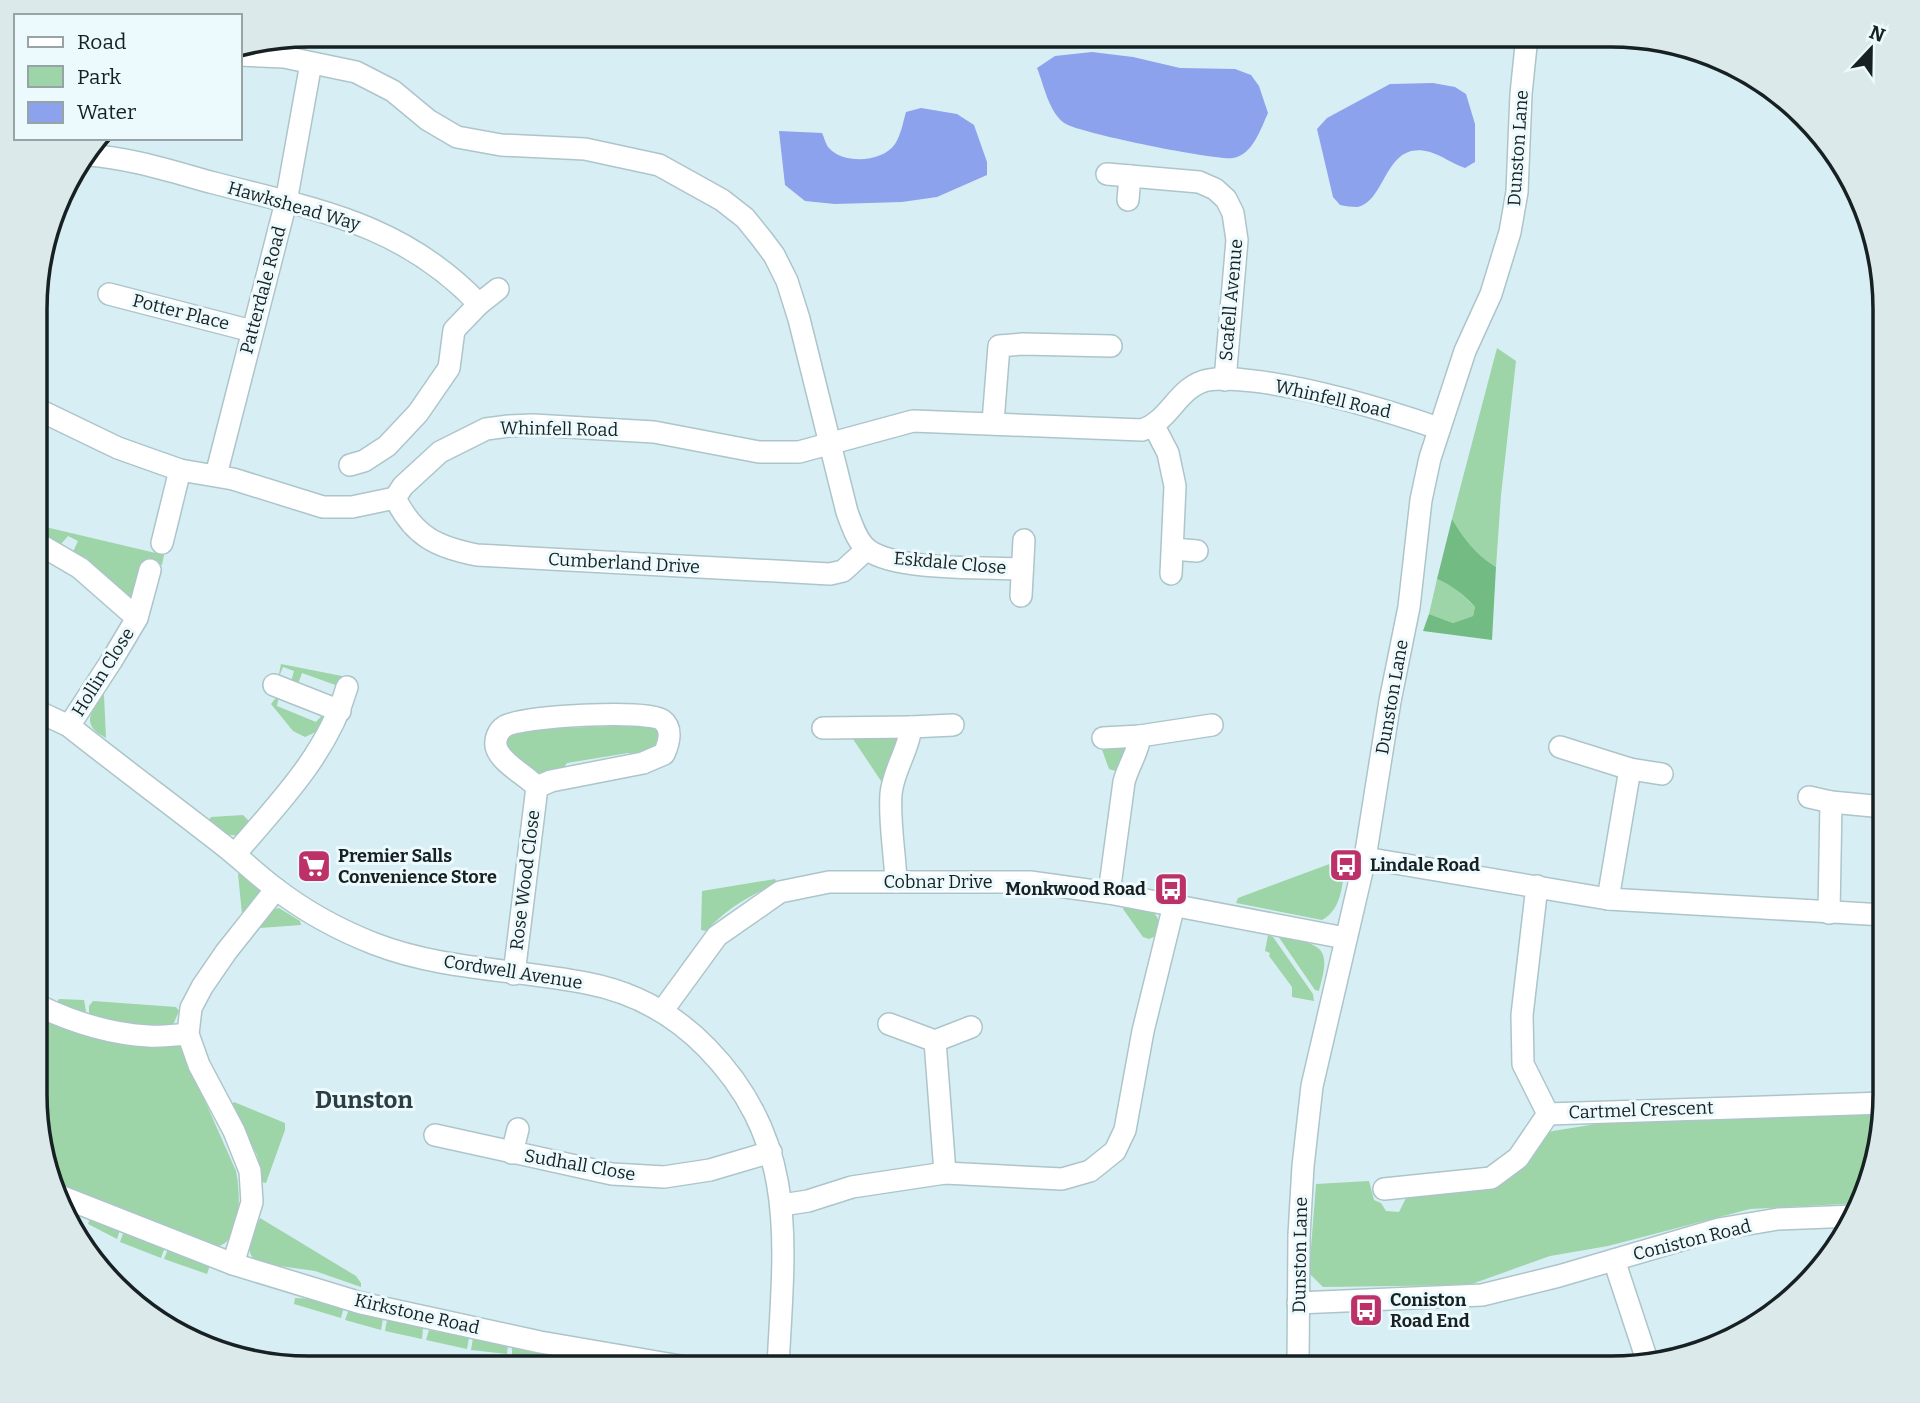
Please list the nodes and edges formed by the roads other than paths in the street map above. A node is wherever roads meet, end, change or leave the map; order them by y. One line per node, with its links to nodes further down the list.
1 (1526, 47): 18 (street, Dunston Lane)
2 (244, 55): 3 (street)
3 (312, 63): 8 (street, Patterdale Road); 19 (street)
4 (96, 157): 8 (street, Hawkshead Way)
5 (1107, 174): 6 (street, Scafell Avenue)
6 (1130, 176): 7 (street); 14 (street, Scafell Avenue)
7 (1128, 200)
8 (286, 201): 11 (street, Hawkshead Way); 12 (street, Patterdale Road)
9 (498, 289): 11 (street)
10 (109, 294): 12 (street, Potter Place)
11 (479, 303): 20 (street)
12 (252, 331): 22 (street, Patterdale Road)
13 (1111, 345): 16 (street)
14 (1225, 380): 17 (street, Whinfell Road); 18 (street, Whinfell Road)
15 (47, 414): 21 (street)
16 (993, 422): 17 (street, Whinfell Road); 19 (street, Whinfell Road)
17 (1154, 426): 27 (street)
18 (1438, 428): 54 (street, Dunston Lane)
19 (831, 444): 23 (street, Whinfell Road); 28 (street)
20 (349, 465)
21 (180, 470): 22 (street); 25 (street)
22 (216, 475): 23 (street)
23 (395, 498): 28 (street, Cumberland Drive)
24 (1024, 540): 30 (street, Eskdale Close)
25 (162, 543)
26 (47, 549): 34 (street, Hollin Close)
27 (1173, 549): 29 (street); 32 (street)
28 (867, 550): 30 (street, Eskdale Close)
29 (1197, 551)
30 (1022, 569): 33 (street, Eskdale Close)
31 (150, 570): 34 (street, Hollin Close)
32 (1171, 574)
33 (1021, 596)
34 (137, 618): 41 (street, Hollin Close)
35 (274, 685): 37 (street)
36 (347, 687): 37 (street)
37 (340, 712): 53 (street)
38 (47, 716): 41 (street, Cordwell Avenue)
39 (953, 725): 42 (street)
40 (1212, 725): 44 (street)
41 (69, 726): 53 (street, Cordwell Avenue)
42 (911, 727): 43 (street); 55 (street)
43 (823, 729)
44 (1140, 737): 45 (street); 58 (street)
45 (1103, 738)
46 (1560, 747): 47 (street)
47 (1630, 769): 48 (street); 59 (street)
48 (1662, 774)
49 (537, 787): 49 (street, Rose Wood Close); 64 (street, Rose Wood Close)
50 (1809, 797): 51 (street)
51 (1831, 802): 52 (street); 61 (street)
52 (1873, 806)
53 (235, 854): 57 (street, Cordwell Avenue)
54 (1365, 858): 56 (street); 63 (street, Dunston Lane)
55 (896, 882): 58 (street, Cobnar Drive); 66 (street, Cobnar Drive)
56 (1537, 886): 59 (street); 72 (street, Cartmel Crescent)
57 (276, 889): 64 (street, Cordwell Avenue); 69 (street)
58 (1108, 893): 60 (street, Cobnar Drive)
59 (1608, 899): 61 (street)
60 (1174, 905): 63 (street, Cobnar Drive); 77 (street)
61 (1829, 913): 62 (street)
62 (1873, 915)
63 (1345, 938): 84 (street, Dunston Lane)
64 (514, 974): 66 (street, Cordwell Avenue)
65 (47, 1010): 69 (street)
66 (663, 1010): 75 (street, Cordwell Avenue)
67 (889, 1024): 70 (street)
68 (971, 1027): 70 (street)
69 (188, 1034): 83 (street)
70 (935, 1041): 77 (street)
71 (1872, 1103): 72 (street, Cartmel Crescent)
72 (1548, 1114): 78 (street)
73 (518, 1129): 76 (street, Sudhall Close)
74 (435, 1135): 76 (street, Sudhall Close)
75 (771, 1152): 76 (street, Sudhall Close); 80 (street, Cordwell Avenue)
76 (512, 1153)
77 (945, 1173): 80 (street)
78 (1384, 1189)
79 (70, 1200): 83 (street, Kirkstone Road)
80 (782, 1205): 87 (street, Cordwell Avenue)
81 (1843, 1216): 82 (street, Coniston Road)
82 (1614, 1260): 84 (street, Coniston Road); 85 (street, Coniston Road)
83 (233, 1264): 86 (street, Kirkstone Road)
84 (1298, 1303): 88 (street, Dunston Lane)
85 (1645, 1354)
86 (622, 1356)
87 (784, 1356)
88 (1298, 1356)

